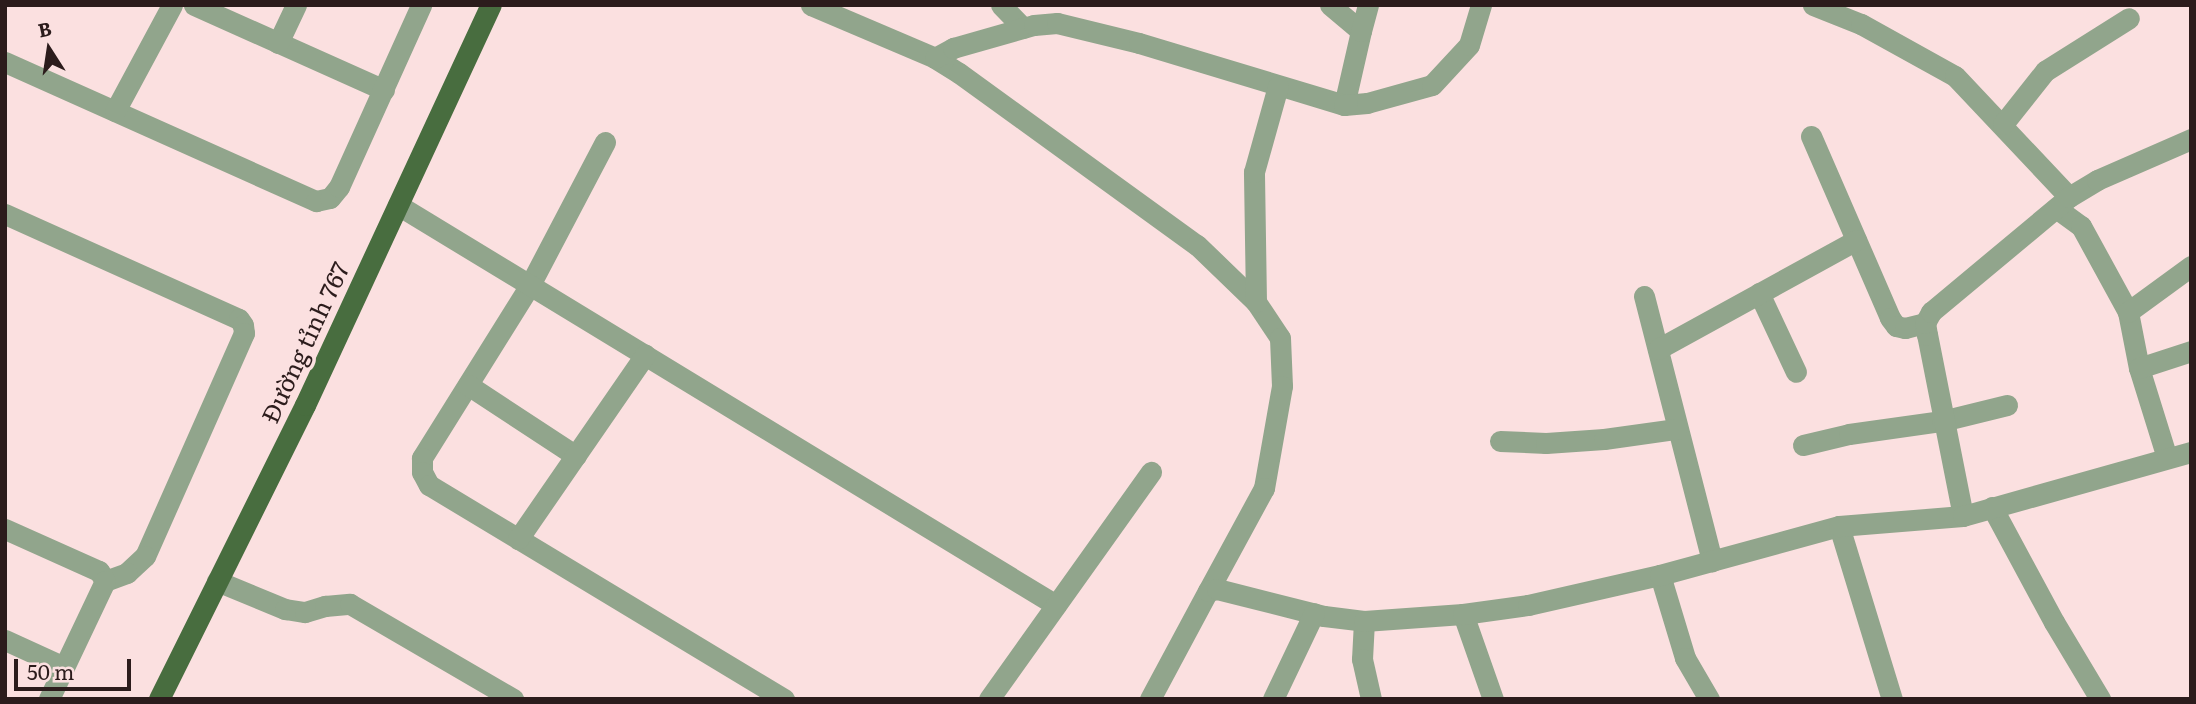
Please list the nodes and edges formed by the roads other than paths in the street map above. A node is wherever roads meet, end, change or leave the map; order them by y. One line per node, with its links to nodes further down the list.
1 (172, 5): 23 (street)
2 (194, 5): 17 (street)
3 (296, 5): 17 (street)
4 (421, 5): 21 (street)
5 (491, 5): 29 (main road, Đường tỉnh 767)
6 (811, 5): 12 (street)
7 (1001, 5): 15 (street)
8 (1329, 5): 16 (street)
9 (1367, 5): 16 (street)
10 (1481, 5): 22 (street)
11 (1813, 5): 13 (street)
12 (863, 15): 18 (street)
13 (1863, 15): 24 (street)
14 (2129, 18): 24 (street)
15 (1023, 28): 18 (street); 20 (street)
16 (1361, 31): 22 (street)
17 (278, 43): 21 (street)
18 (935, 58): 36 (street)
19 (5, 62): 23 (street)
20 (1278, 86): 22 (street); 36 (street)
21 (384, 90): 23 (street)
22 (1344, 105)
23 (116, 111)
24 (2003, 124): 28 (street)
25 (1811, 136): 31 (street)
26 (2191, 139): 28 (street)
27 (605, 142): 33 (street)
28 (2063, 202): 37 (street); 38 (street)
29 (398, 205): 33 (street); 62 (main road, Đường tỉnh 767)
30 (5, 214): 61 (street)
31 (1856, 240): 34 (street); 38 (street)
32 (2191, 266): 37 (street)
33 (530, 285): 41 (street); 44 (street)
34 (1759, 293): 39 (street); 43 (street)
35 (1644, 296): 39 (street)
36 (1256, 302): 63 (street)
37 (2128, 312): 42 (street)
38 (1925, 323): 46 (street)
39 (1658, 349): 47 (street)
40 (2191, 351): 42 (street)
41 (645, 355): 51 (street); 64 (street)
42 (2139, 368): 52 (street)
43 (1796, 372)
44 (468, 385): 51 (street); 58 (street)
45 (2007, 405): 46 (street)
46 (1942, 421): 49 (street); 55 (street)
47 (1676, 429): 48 (street); 59 (street)
48 (1500, 441)
49 (1803, 445)
50 (2191, 452): 52 (street)
51 (576, 456): 58 (street)
52 (2167, 458): 54 (street)
53 (1151, 472): 64 (street)
54 (1992, 507): 55 (street); 81 (street)
55 (1963, 516): 56 (street)
56 (1839, 526): 59 (street); 80 (street)
57 (5, 529): 61 (street)
58 (518, 539): 73 (street)
59 (1712, 561): 60 (street)
60 (1660, 575): 66 (street); 79 (street)
61 (106, 581): 69 (street)
62 (217, 581): 71 (main road, Đường tỉnh 767); 72 (street)
63 (1208, 591): 65 (street); 75 (street)
64 (1056, 605): 74 (street)
65 (1314, 613): 67 (street); 76 (street)
66 (1463, 614): 67 (street); 78 (street)
67 (1364, 621): 77 (street)
68 (5, 640): 69 (street)
69 (64, 667): 70 (street)
70 (49, 699)
71 (159, 699)
72 (513, 699)
73 (784, 699)
74 (989, 699)
75 (1150, 699)
76 (1273, 699)
77 (1371, 699)
78 (1493, 699)
79 (1709, 699)
80 (1891, 699)
81 (2100, 699)

